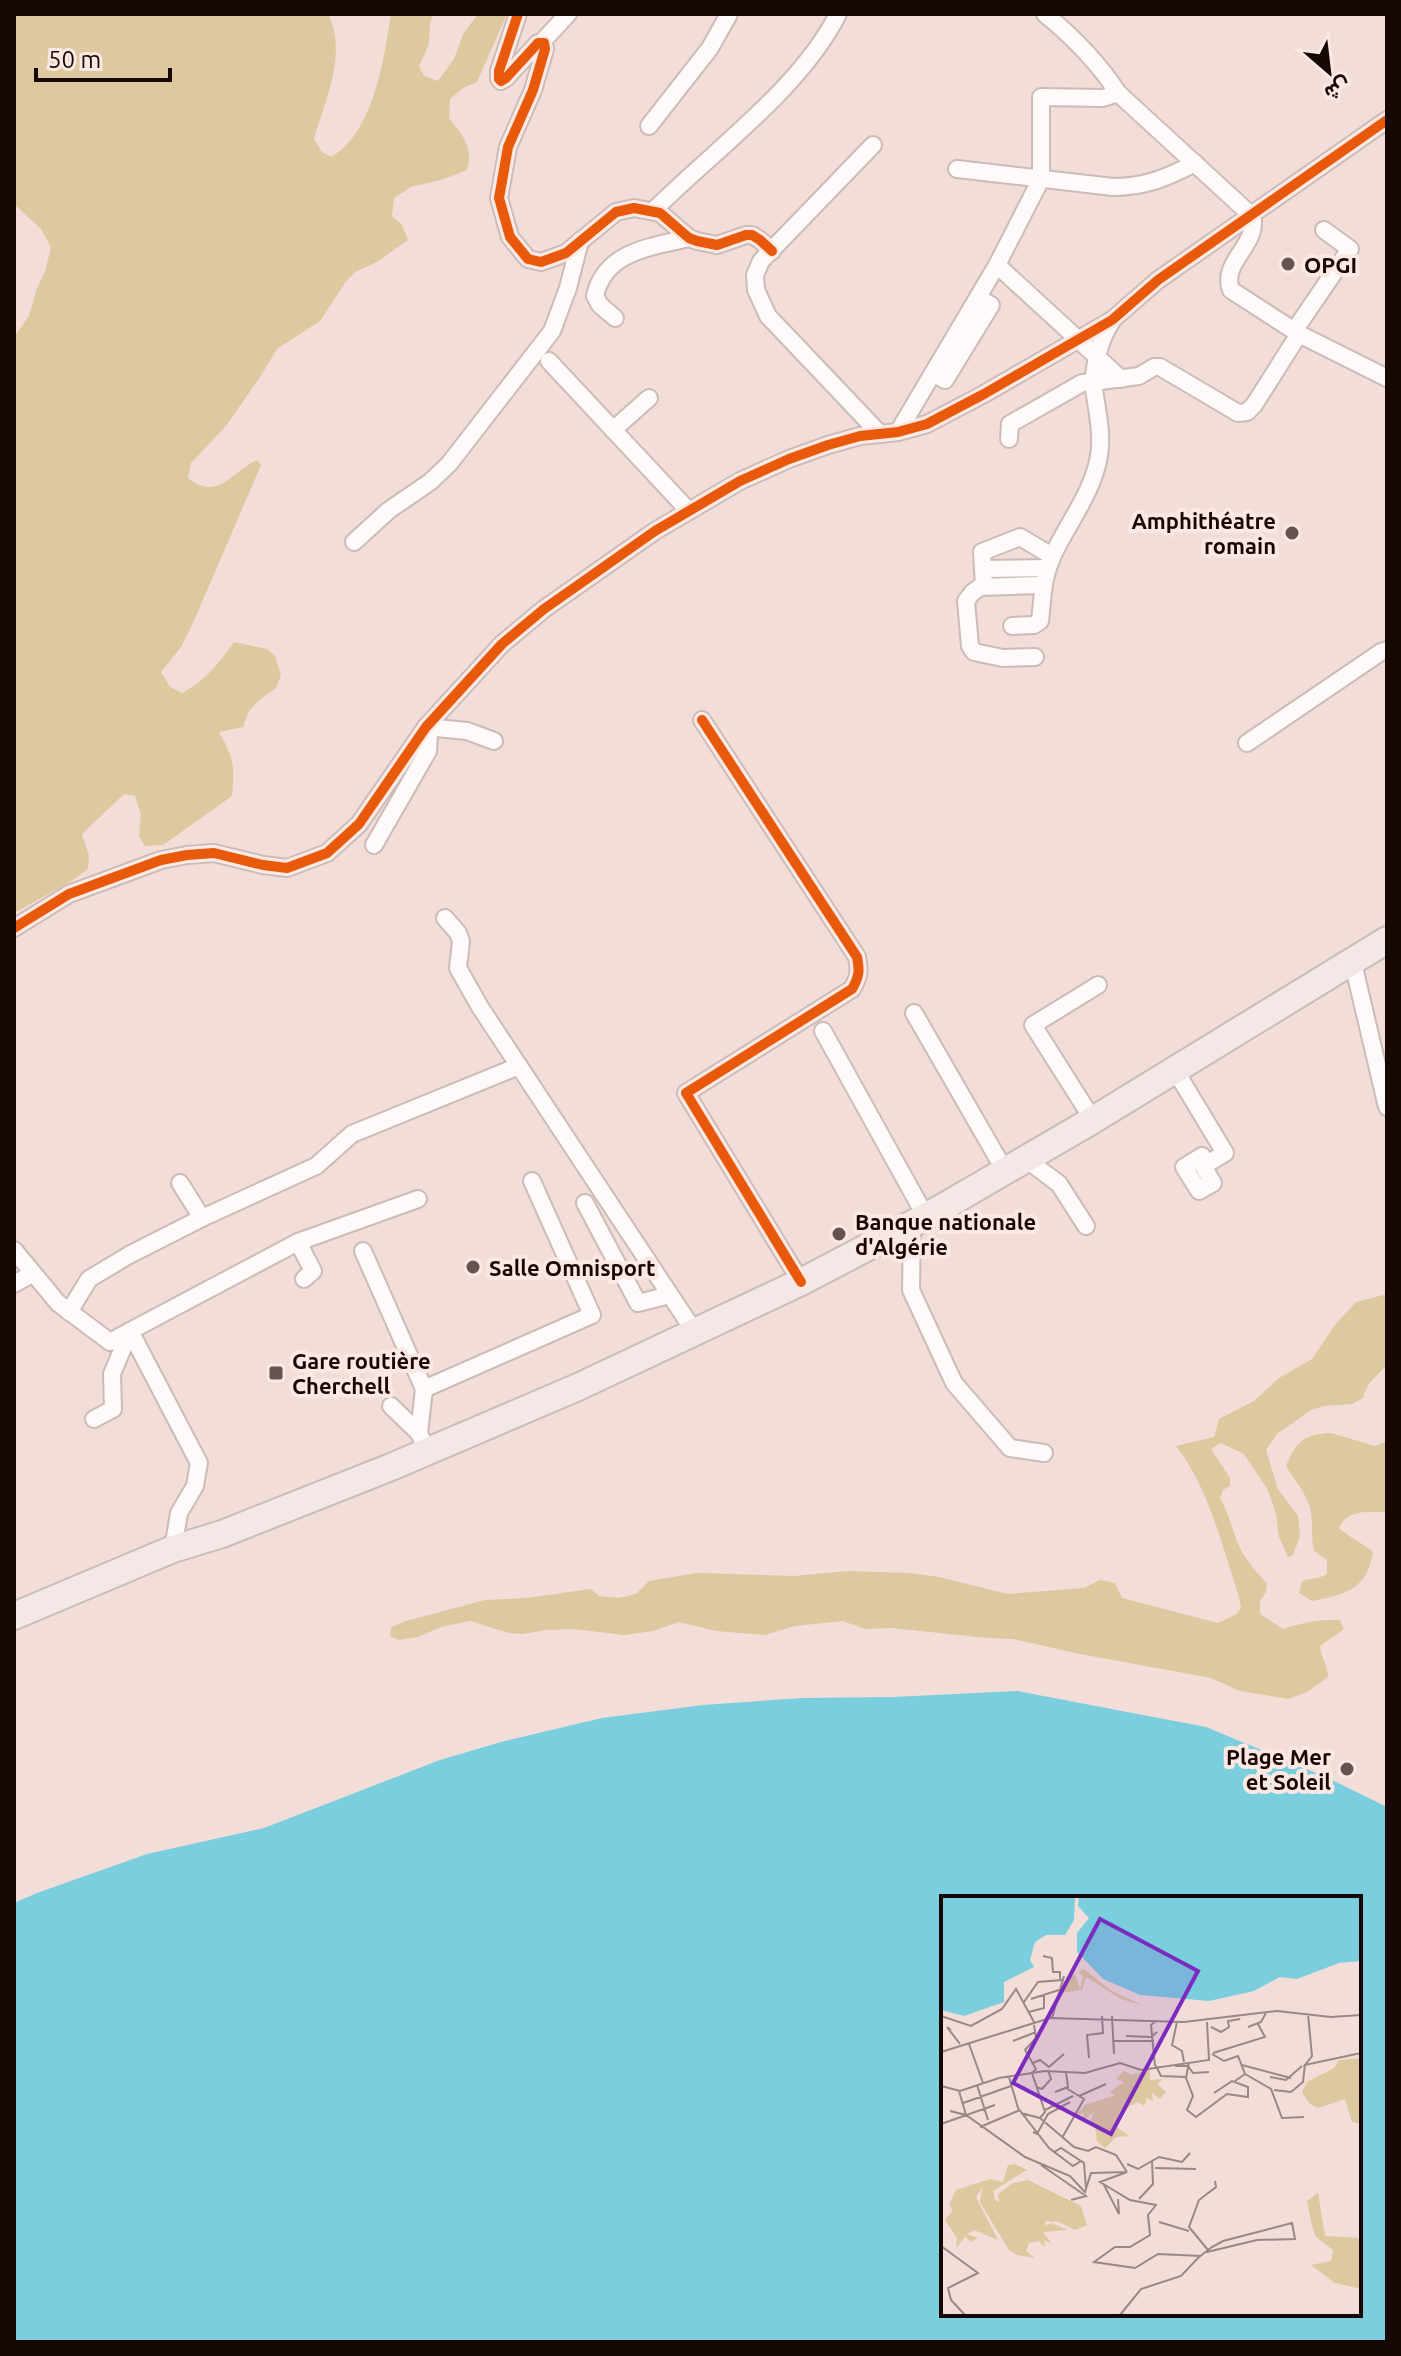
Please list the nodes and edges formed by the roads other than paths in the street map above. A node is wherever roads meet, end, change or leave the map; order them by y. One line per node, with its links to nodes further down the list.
1 (518, 14): 6 (street)
2 (568, 14): 6 (street)
3 (729, 14): 9 (street)
4 (838, 14): 14 (street)
5 (1045, 14): 7 (street)
6 (542, 42): 18 (street)
7 (1118, 93): 11 (street); 13 (street)
8 (1387, 120): 15 (street)
9 (649, 126)
10 (873, 145): 19 (street)
11 (1195, 163): 13 (street); 15 (street)
12 (957, 169): 13 (street)
13 (1041, 179): 20 (street)
14 (653, 211): 17 (street); 18 (street)
15 (1252, 216): 22 (street); 23 (street)
16 (1324, 230): 23 (street)
17 (689, 238): 19 (street); 21 (street)
18 (580, 241): 36 (street)
19 (772, 251): 33 (street)
20 (997, 265): 24 (street); 32 (street)
21 (615, 318)
22 (1112, 320): 24 (street); 25 (street)
23 (1297, 333): 27 (street); 28 (street)
24 (1078, 341): 25 (street); 32 (street)
25 (1096, 357): 28 (street); 29 (street)
26 (549, 361): 31 (street)
27 (1387, 378)
28 (1121, 379): 29 (street)
29 (1093, 382): 34 (street); 37 (street)
30 (649, 398): 31 (street)
31 (613, 430): 35 (street)
32 (898, 432): 33 (street)
33 (880, 434): 35 (street)
34 (1009, 439)
35 (688, 510): 45 (street)
36 (354, 542)
37 (1050, 562): 38 (street); 38 (street); 39 (street)
38 (983, 569): 40 (street)
39 (1042, 585): 40 (street); 41 (street)
40 (984, 586): 43 (street)
41 (1012, 626)
42 (1385, 650): 47 (street)
43 (1035, 657)
44 (702, 720): 74 (street)
45 (426, 727): 46 (street); 48 (street); 50 (street)
46 (494, 741)
47 (1247, 743)
48 (374, 845)
49 (445, 918): 56 (street)
50 (14, 928)
51 (1387, 940): 52 (main road)
52 (1353, 963): 57 (main road); 58 (street)
53 (1098, 985): 59 (street)
54 (914, 1013): 61 (street)
55 (823, 1031): 67 (street)
56 (519, 1066): 66 (street); 76 (street)
57 (1175, 1070): 59 (main road); 60 (street)
58 (1387, 1107)
59 (1093, 1120): 61 (main road)
60 (1207, 1164)
61 (1016, 1165): 67 (main road); 68 (street)
62 (532, 1181): 82 (street)
63 (180, 1183): 66 (street)
64 (418, 1199): 69 (street)
65 (585, 1203): 76 (street)
66 (202, 1218): 77 (street)
67 (919, 1221): 74 (main road); 86 (street)
68 (1086, 1226)
69 (298, 1242): 73 (street); 78 (street)
70 (14, 1250): 72 (street)
71 (363, 1251): 82 (street)
72 (32, 1274): 75 (street); 77 (street)
73 (304, 1279)
74 (801, 1282): 79 (main road)
75 (14, 1284)
76 (670, 1295): 79 (street)
77 (69, 1312): 80 (street)
78 (130, 1331): 80 (street); 81 (street)
79 (694, 1331): 85 (main road)
80 (116, 1345): 81 (street); 84 (street)
81 (142, 1355): 87 (street)
82 (424, 1389): 85 (street)
83 (391, 1406): 85 (street)
84 (94, 1419)
85 (423, 1442): 87 (main road)
86 (1044, 1453)
87 (173, 1549): 88 (main road)
88 (14, 1616)

